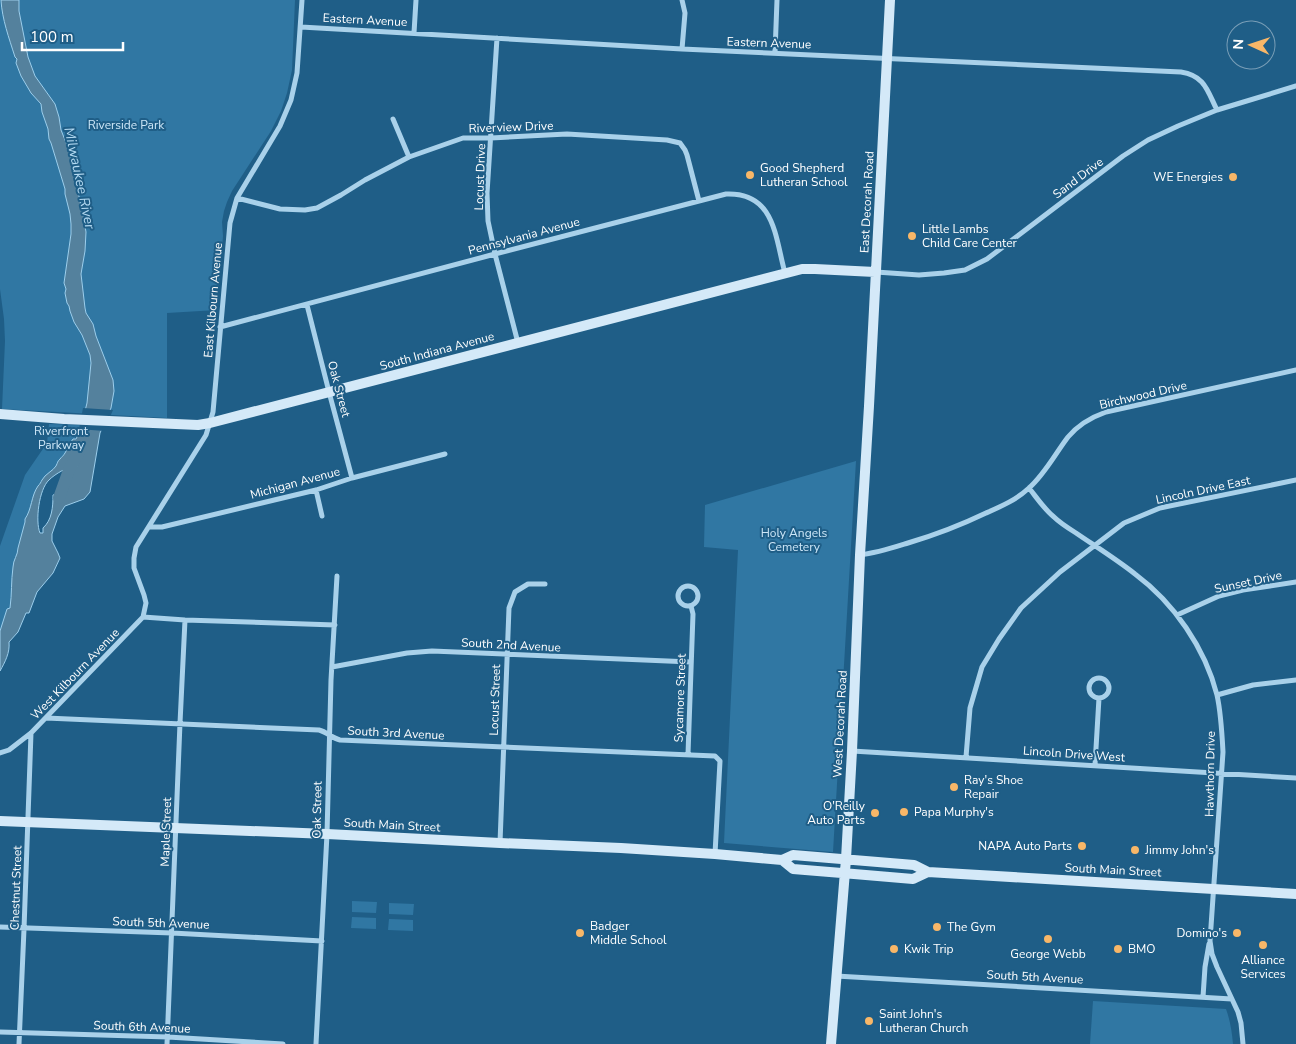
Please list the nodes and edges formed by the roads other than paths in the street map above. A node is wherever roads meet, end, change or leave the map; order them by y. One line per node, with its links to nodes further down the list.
1 (302, 0): 6 (street, East Kilbourn Avenue)
2 (416, 0): 7 (street)
3 (682, 0): 9 (street)
4 (777, 0): 10 (street)
5 (890, 0): 11 (street, East Decorah Road)
6 (301, 27): 7 (street, Eastern Avenue); 17 (street, East Kilbourn Avenue)
7 (414, 33): 8 (street, Eastern Avenue)
8 (497, 38): 9 (street, Eastern Avenue); 15 (street, Locust Drive)
9 (682, 49): 10 (street, Eastern Avenue)
10 (775, 53): 11 (street, Eastern Avenue)
11 (887, 58): 13 (street, Eastern Avenue); 20 (street, East Decorah Road)
12 (1296, 86): 13 (street, Sand Drive)
13 (1217, 110): 20 (street, Sand Drive)
14 (393, 119): 16 (street)
15 (491, 138): 16 (street, Riverview Drive); 18 (street, Riverview Drive); 19 (street, Locust Drive)
16 (408, 157): 17 (street, Riverview Drive)
17 (237, 198): 23 (street, East Kilbourn Avenue)
18 (699, 201): 19 (street, Pennsylvania Avenue); 21 (street, Pennsylvania Avenue)
19 (495, 254): 22 (street, Pennsylvania Avenue); 24 (street, Locust Drive)
20 (875, 272): 21 (street, South Indiana Avenue); 27 (street, East Decorah Road)
21 (785, 273): 24 (street, South Indiana Avenue)
22 (308, 305): 23 (street, Pennsylvania Avenue); 26 (street, Oak Street)
23 (220, 328): 29 (street, East Kilbourn Avenue)
24 (518, 342): 26 (street, South Indiana Avenue)
25 (1296, 370): 33 (street, Birchwood Drive)
26 (329, 392): 29 (street, South Indiana Avenue); 31 (street, Oak Street)
27 (869, 406): 38 (street, West Decorah Road)
28 (0, 414): 29 (street, South Indiana Avenue)
29 (210, 423): 36 (street, East Kilbourn Avenue)
30 (445, 454): 31 (street, Michigan Avenue)
31 (352, 478): 34 (street, Michigan Avenue)
32 (1296, 480): 37 (street, Lincoln Drive East)
33 (1029, 488): 37 (street, Hawthorn Drive); 38 (street, Birchwood Drive)
34 (316, 490): 35 (street); 36 (street, Michigan Avenue)
35 (322, 516)
36 (149, 527): 44 (street, East Kilbourn Avenue)
37 (1094, 546): 43 (street, Hawthorn Drive); 61 (street, Lincoln Drive East)
38 (860, 555): 58 (street, West Decorah Road)
39 (337, 576): 46 (street, Oak Street)
40 (1296, 582): 43 (street, Sunset Drive)
41 (546, 584): 47 (street, Locust Street)
42 (691, 606): 42 (street, Sycamore Street); 48 (street, Sycamore Street)
43 (1177, 615): 51 (street, Hawthorn Drive)
44 (143, 617): 45 (street); 53 (street, West Kilbourn Avenue)
45 (185, 620): 46 (street); 54 (street, Maple Street)
46 (334, 625): 49 (street, Oak Street)
47 (507, 655): 48 (street, South 2nd Avenue); 49 (street, South 2nd Avenue); 57 (street, Locust Street)
48 (691, 662): 60 (street, Sycamore Street)
49 (332, 667): 56 (street, Oak Street)
50 (1296, 680): 51 (street)
51 (1217, 695): 63 (street, Hawthorn Drive)
52 (1099, 698): 62 (street)
53 (46, 718): 54 (street, South 3rd Avenue); 55 (street, West Kilbourn Avenue)
54 (180, 723): 56 (street, South 3rd Avenue); 67 (street, Maple Street)
55 (31, 733): 59 (street, West Kilbourn Avenue); 66 (street, Chestnut Street)
56 (330, 735): 57 (street, South 3rd Avenue); 68 (street, Oak Street)
57 (504, 747): 60 (street, South 3rd Avenue); 69 (street, Locust Street)
58 (852, 750): 61 (street, Lincoln Drive West); 71 (street, West Decorah Road)
59 (0, 753)
60 (688, 754): 70 (street, Sycamore Street)
61 (966, 757): 62 (street, Lincoln Drive West)
62 (1096, 765): 63 (street, Lincoln Drive West)
63 (1221, 773): 64 (street, Lincoln Drive West); 75 (street, Hawthorn Drive)
64 (1296, 778)
65 (0, 821): 66 (street, South Main Street)
66 (28, 822): 67 (street, South Main Street); 78 (street, Chestnut Street)
67 (176, 829): 68 (street, South Main Street); 79 (street, Maple Street)
68 (327, 834): 69 (street, South Main Street); 80 (street, Oak Street)
69 (500, 843): 70 (street, South Main Street)
70 (715, 854): 72 (street, South Main Street)
71 (846, 859): 72 (street, South Main Street); 73 (street, South Main Street); 74 (street, West Decorah Road)
72 (782, 860): 74 (street, South Main Street)
73 (928, 872): 74 (street, South Main Street); 75 (street, South Main Street)
74 (844, 874): 82 (street, West Decorah Road)
75 (1214, 888): 76 (street, South Main Street); 81 (street, Hawthorn Drive)
76 (1296, 894)
77 (0, 927): 78 (street, South 5th Avenue)
78 (24, 929): 79 (street, South 5th Avenue); 86 (street, Chestnut Street)
79 (172, 933): 80 (street, South 5th Avenue); 87 (street, Maple Street)
80 (322, 941): 91 (street, Oak Street)
81 (1210, 941): 83 (street); 84 (street, Hawthorn Drive)
82 (836, 976): 83 (street, South 5th Avenue); 92 (street, West Decorah Road)
83 (1203, 997): 84 (street, South 5th Avenue)
84 (1232, 999): 93 (street, Hawthorn Drive)
85 (0, 1032): 86 (street, South 6th Avenue)
86 (19, 1032): 87 (street, South 6th Avenue); 88 (street, Chestnut Street)
87 (168, 1037): 89 (street, Maple Street); 90 (street, South 6th Avenue)
88 (19, 1044)
89 (167, 1044)
90 (283, 1044)
91 (316, 1044)
92 (831, 1044)
93 (1243, 1044)

